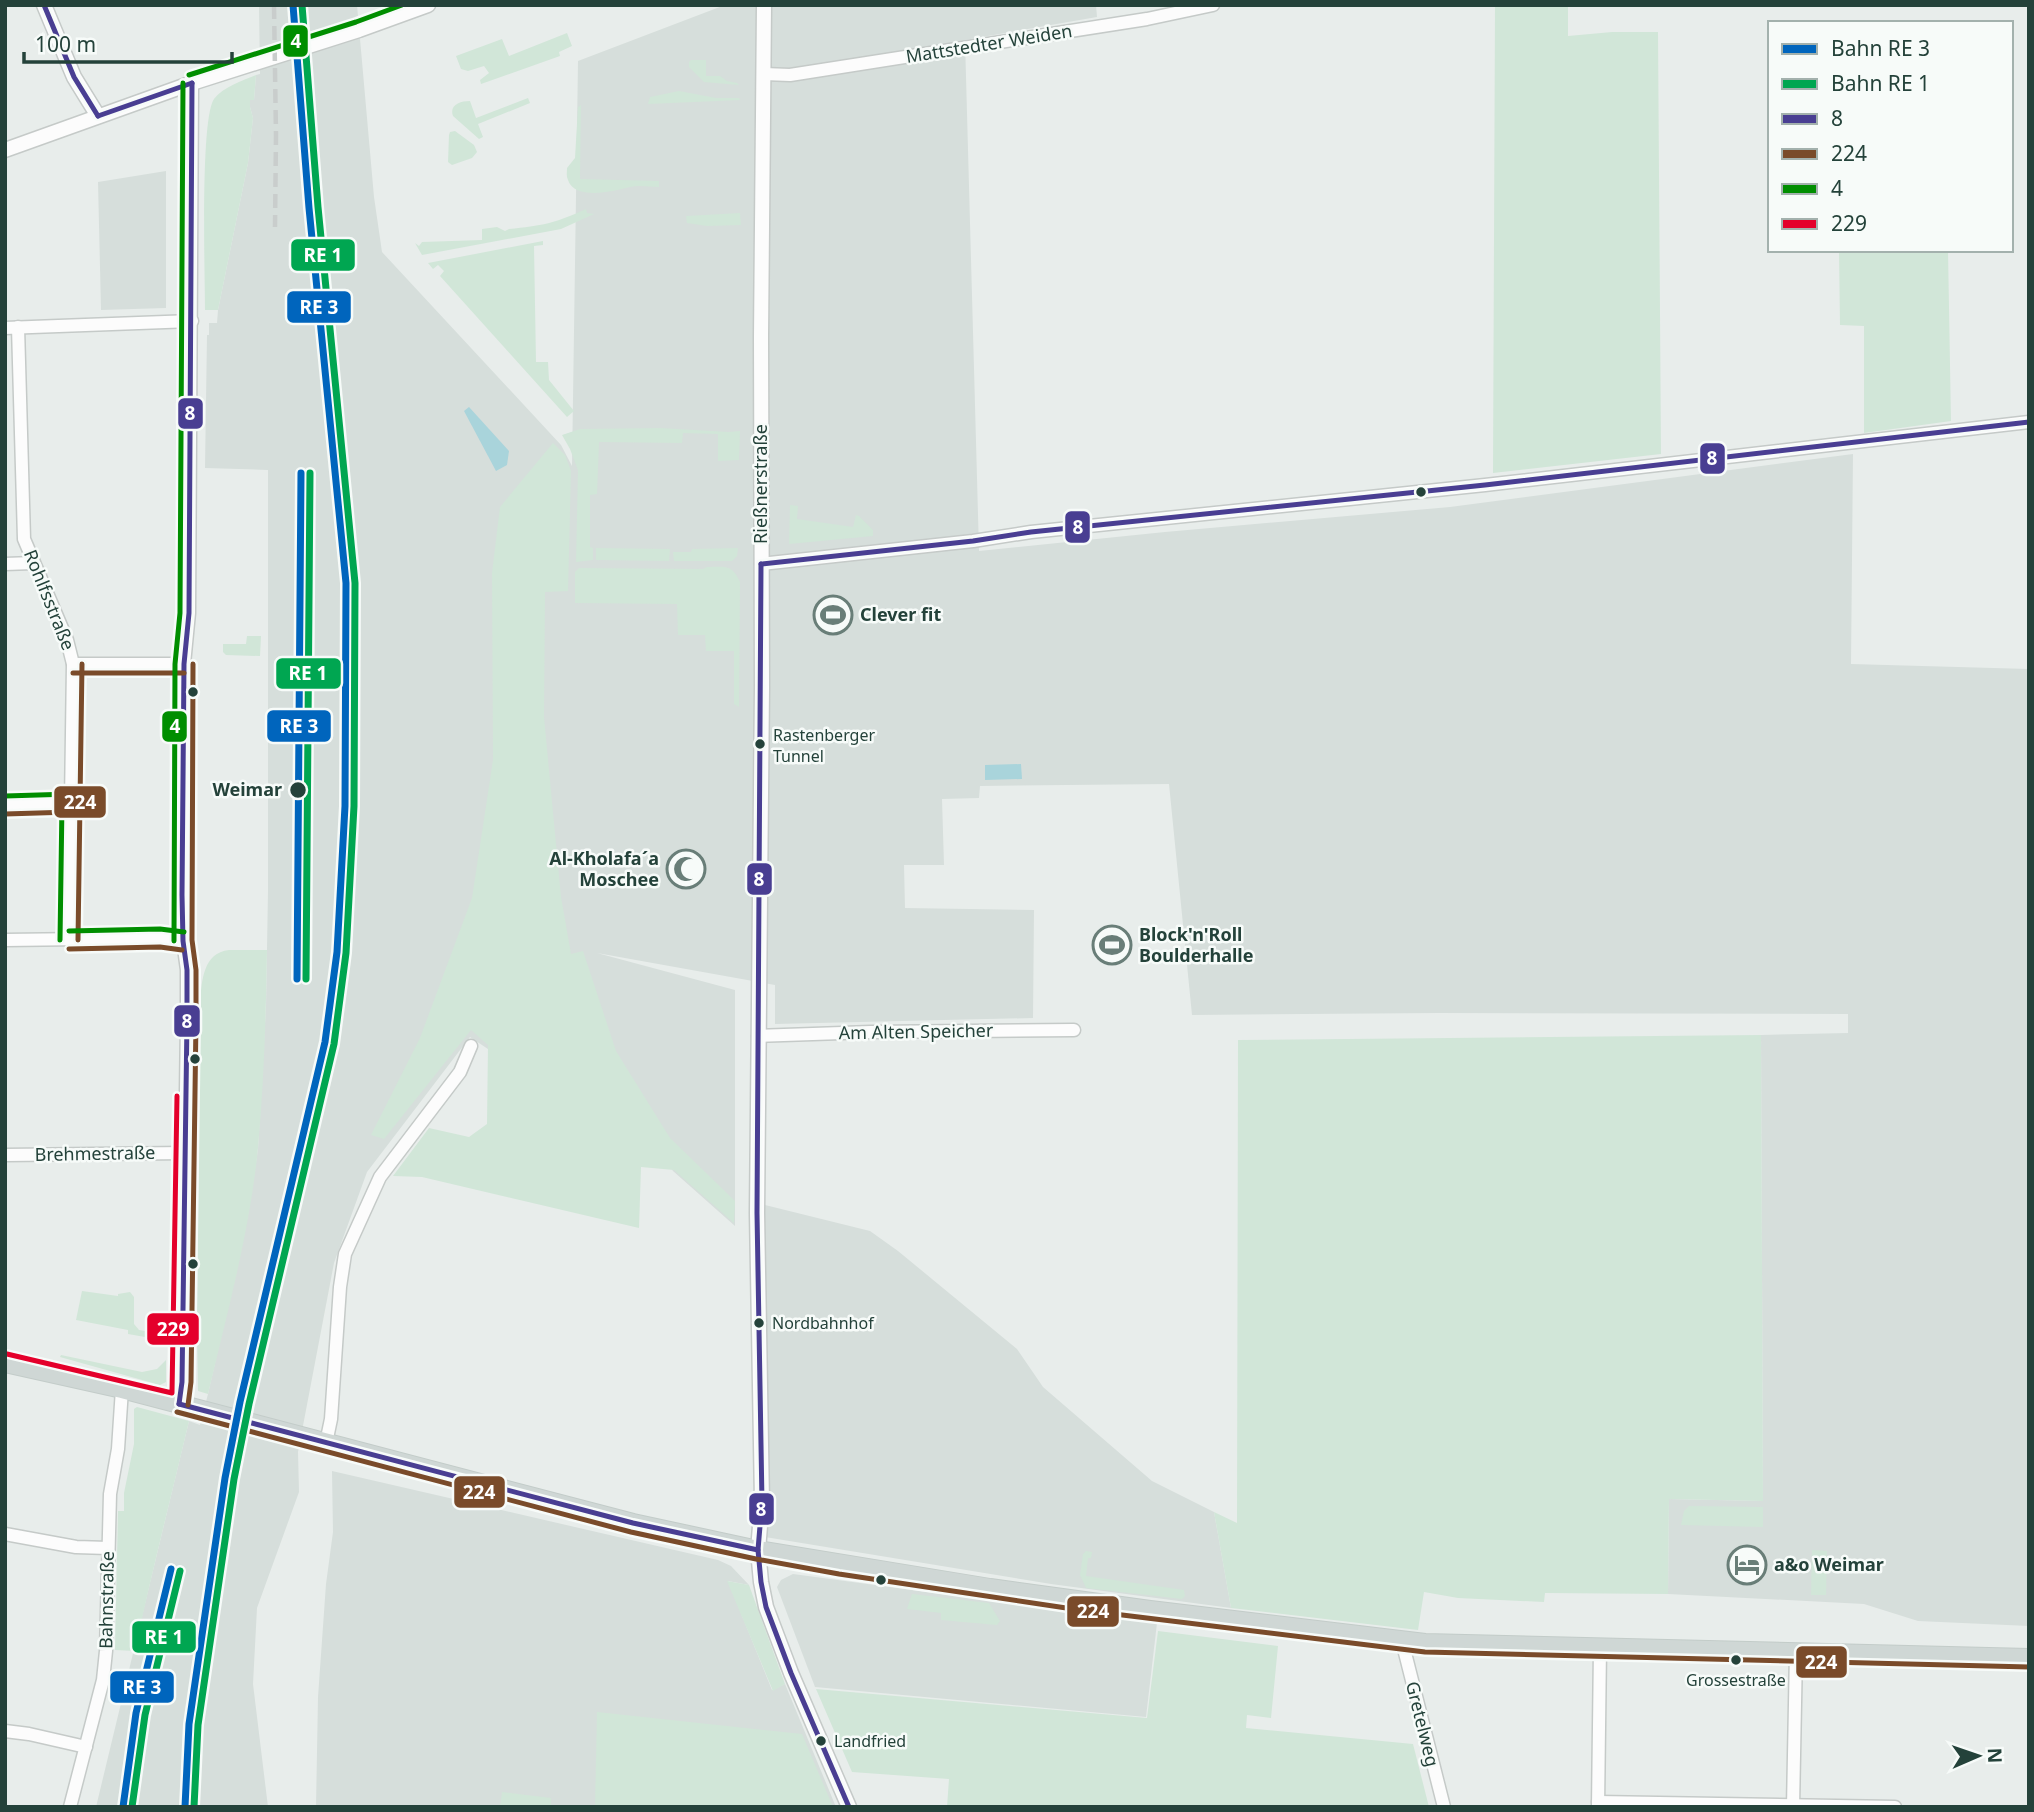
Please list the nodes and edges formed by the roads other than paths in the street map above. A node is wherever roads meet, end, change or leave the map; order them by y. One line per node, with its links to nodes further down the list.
1 (44, 5): 7 (street)
2 (428, 5): 6 (street)
3 (764, 5): 5 (street, Rießnerstraße)
4 (1213, 5): 5 (street, Mattstedter Weiden)
5 (764, 74): 14 (street, Rießnerstraße)
6 (192, 83): 7 (street); 9 (street)
7 (98, 116): 8 (street)
8 (5, 149)
9 (192, 321): 10 (street); 16 (street)
10 (12, 328): 12 (street, Rohlfsstraße)
11 (2029, 422): 14 (street)
12 (33, 563): 13 (street); 15 (street, Rohlfsstraße)
13 (5, 564)
14 (761, 564): 23 (street, Rießnerstraße)
15 (73, 664): 16 (street); 17 (street, Rohlfsstraße)
16 (184, 664): 21 (street)
17 (71, 803): 18 (street); 20 (street, Rohlfsstraße)
18 (5, 805)
19 (5, 940): 20 (street)
20 (69, 940): 21 (street)
21 (183, 941): 25 (street)
22 (1074, 1030): 23 (street, Am Alten Speicher)
23 (758, 1036): 33 (street, Rießnerstraße)
24 (471, 1046): 30 (street)
25 (185, 1153): 26 (street, Brehmestraße); 29 (street)
26 (5, 1154)
27 (5, 1363): 28 (main road)
28 (122, 1389): 29 (main road); 32 (street, Bahnstraße)
29 (179, 1404): 30 (main road)
30 (318, 1441): 33 (main road)
31 (5, 1534): 32 (street)
32 (108, 1548): 39 (street, Bahnstraße)
33 (758, 1550): 34 (main road); 43 (street, Rießnerstraße)
34 (1402, 1641): 35 (main road); 44 (street, Gretelweg)
35 (1600, 1648): 36 (main road); 40 (street)
36 (1796, 1653): 37 (main road); 41 (street)
37 (2029, 1658)
38 (5, 1731): 39 (street)
39 (86, 1747): 42 (street, Bahnstraße)
40 (1598, 1804): 41 (street)
41 (1793, 1805): 45 (street)
42 (69, 1807)
43 (849, 1807)
44 (1444, 1807)
45 (1895, 1807)

